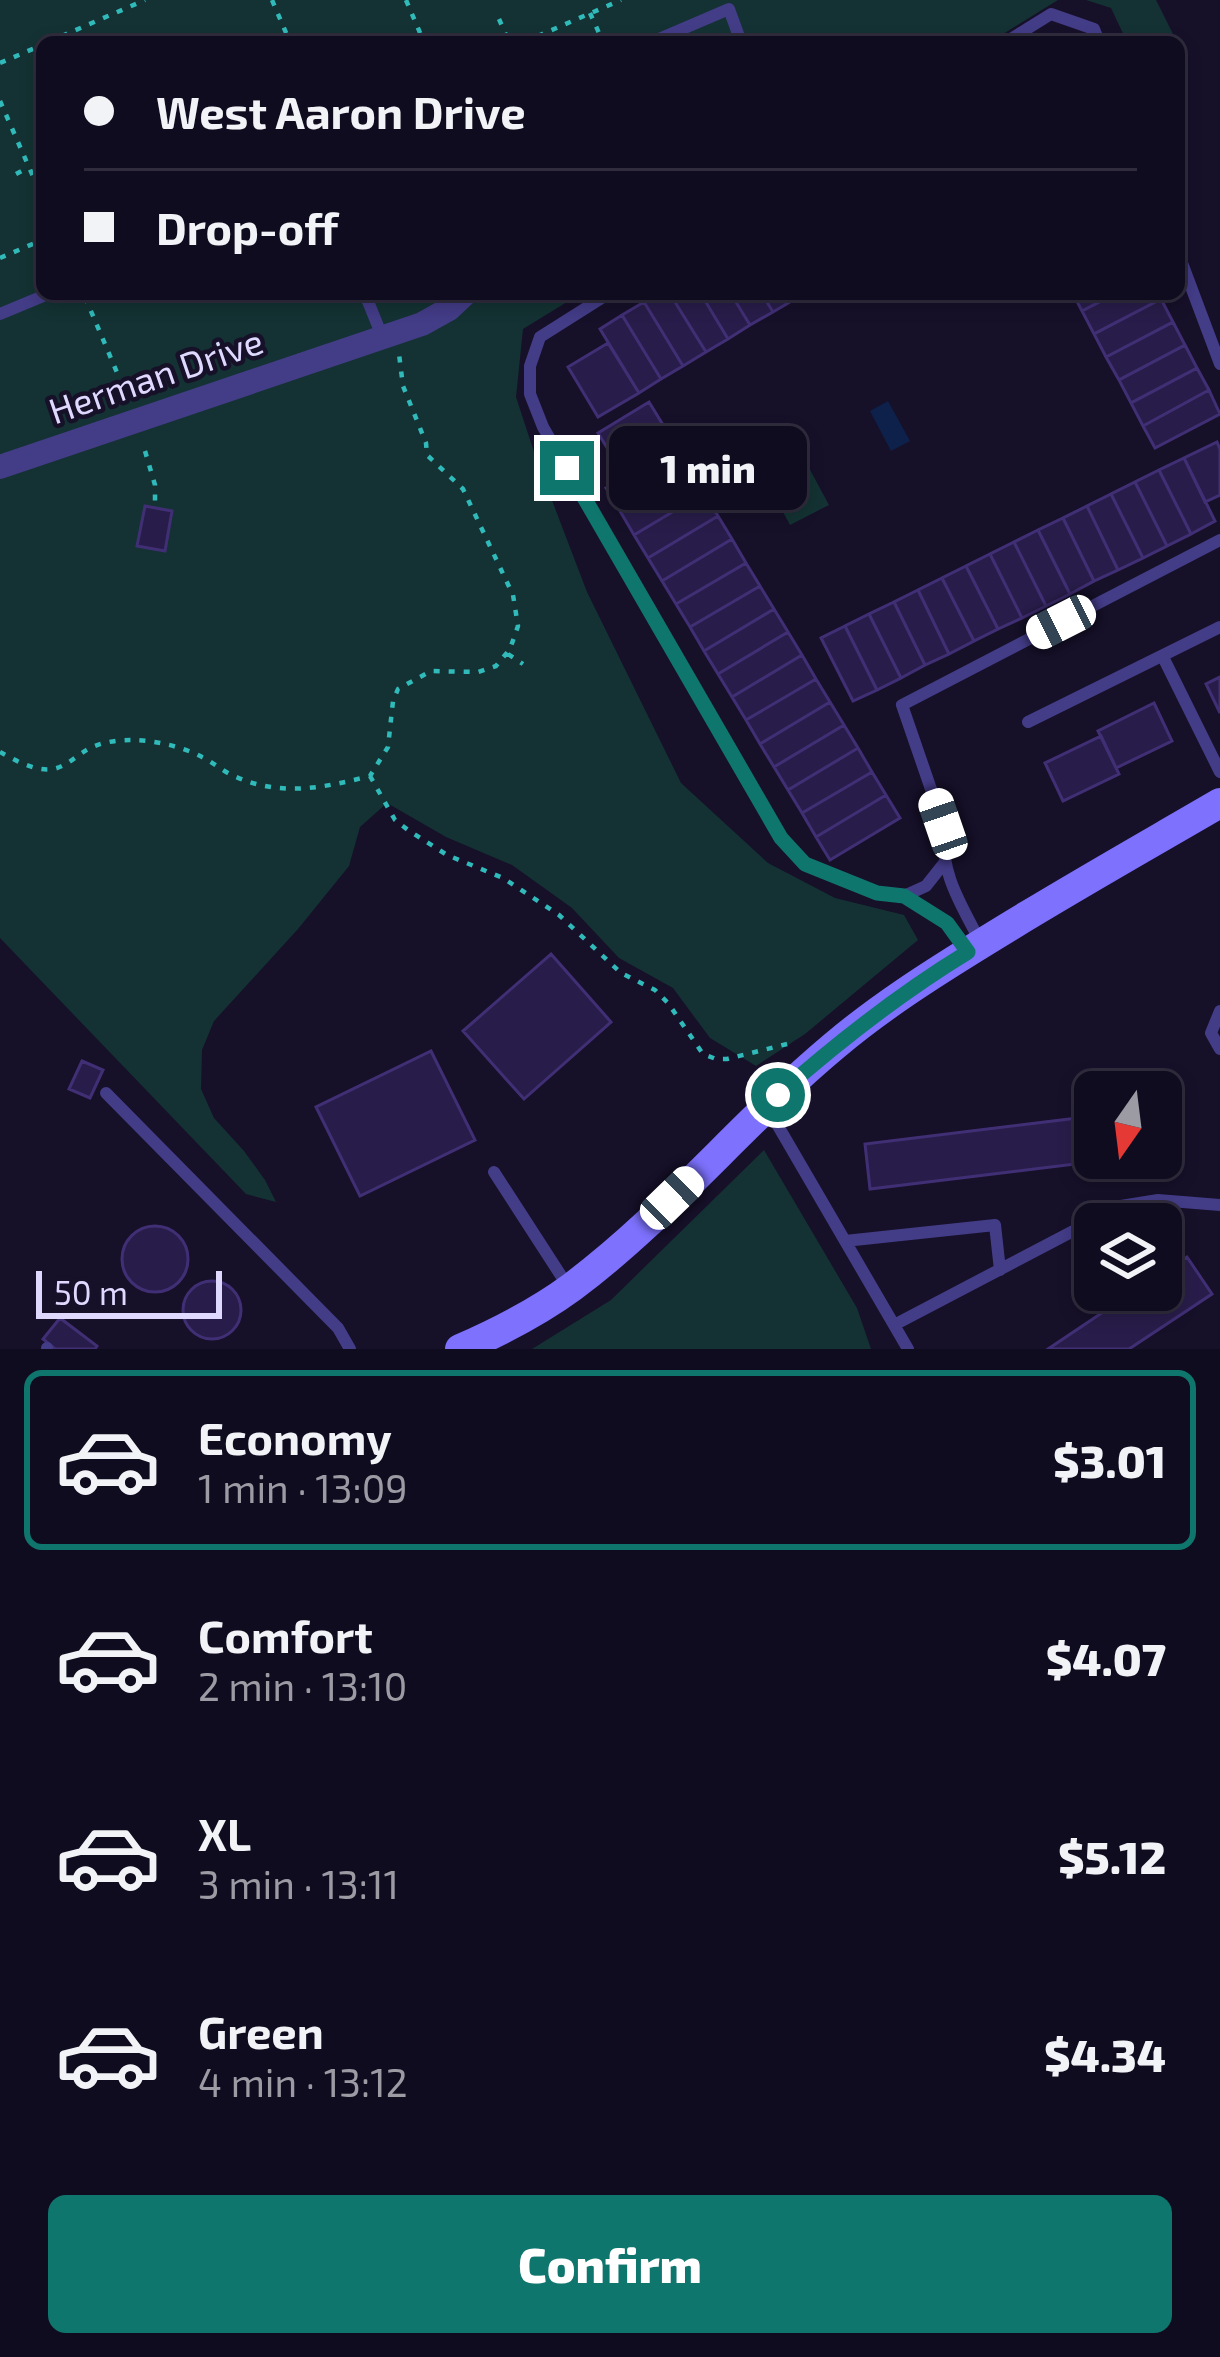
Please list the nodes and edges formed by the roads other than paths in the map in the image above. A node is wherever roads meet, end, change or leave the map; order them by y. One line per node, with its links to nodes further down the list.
1 (666, 36): 2 (lane)
2 (739, 36)
3 (1016, 36): 4 (lane)
4 (1097, 36)
5 (1185, 271): 12 (lane)
6 (36, 299): 10 (lane)
7 (368, 300): 11 (lane)
8 (458, 300): 11 (street, Herman Drive)
9 (599, 300): 21 (lane)
10 (0, 314)
11 (390, 343): 13 (street, Herman Drive)
12 (1220, 364)
13 (0, 467)
14 (1220, 540): 20 (lane)
15 (1220, 627): 16 (lane)
16 (1163, 657): 17 (lane); 18 (lane)
17 (1028, 722)
18 (1220, 772)
19 (1220, 803): 22 (street)
20 (945, 862): 21 (lane); 22 (lane)
21 (904, 896): 22 (lane)
22 (974, 948): 26 (street)
23 (1220, 1011): 24 (lane)
24 (1220, 1049)
25 (106, 1093): 33 (lane)
26 (766, 1106): 29 (lane); 31 (street)
27 (494, 1172): 31 (lane)
28 (1220, 1204): 30 (lane)
29 (845, 1241): 30 (lane); 32 (lane)
30 (1000, 1270): 32 (lane)
31 (570, 1289): 34 (street)
32 (894, 1325): 35 (lane)
33 (350, 1349)
34 (460, 1349)
35 (905, 1349)

